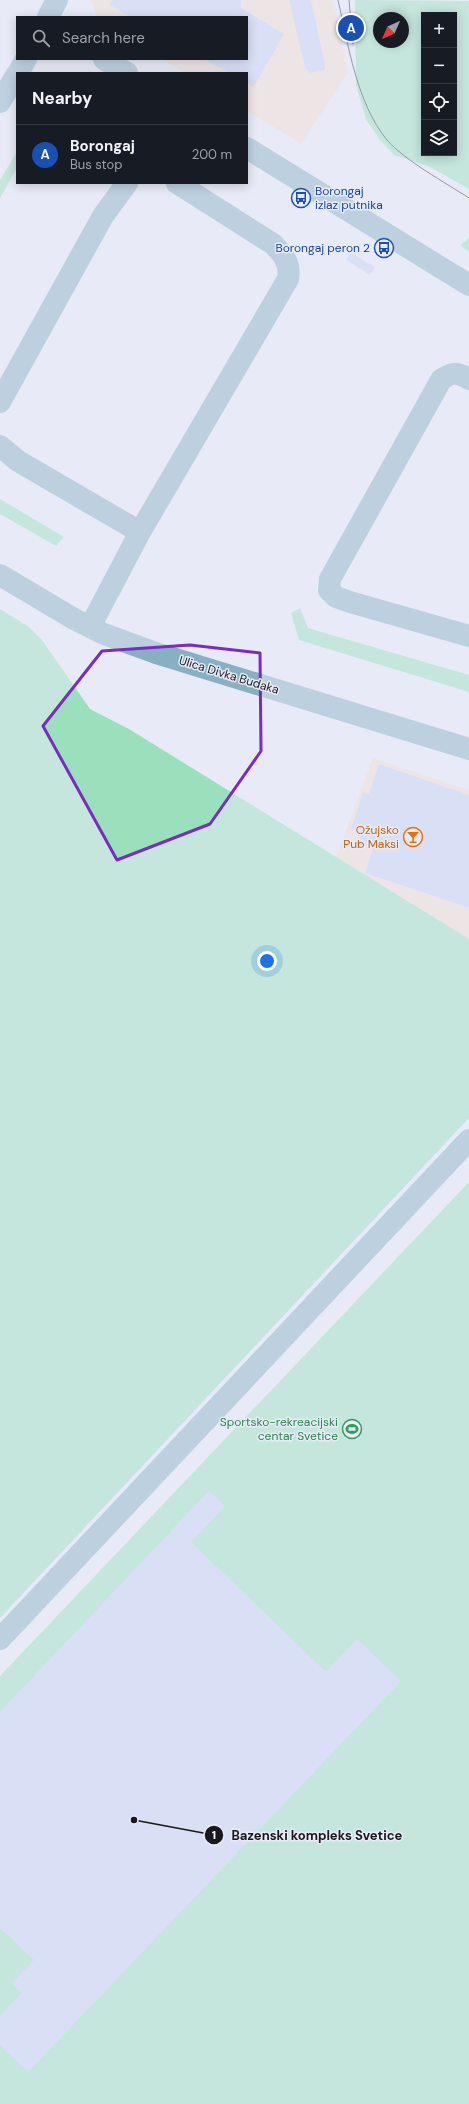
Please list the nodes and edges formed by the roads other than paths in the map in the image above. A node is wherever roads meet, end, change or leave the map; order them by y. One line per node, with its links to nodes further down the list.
1 (57, 0): 2 (street)
2 (49, 16)
3 (25, 60): 5 (street)
4 (106, 60): 6 (street)
5 (18, 72)
6 (125, 72)
7 (16, 76): 8 (street)
8 (0, 102)
9 (248, 149): 12 (street)
10 (126, 184): 14 (street)
11 (179, 184): 16 (street)
12 (469, 285)
13 (469, 379): 19 (street)
14 (0, 402)
15 (0, 446): 16 (street)
16 (140, 532): 18 (street)
17 (0, 575): 18 (street, Ulica Divka Budaka)
18 (90, 627): 20 (street, Ulica Divka Budaka)
19 (469, 636)
20 (469, 749)
21 (469, 1140): 22 (street)
22 (0, 1639)

